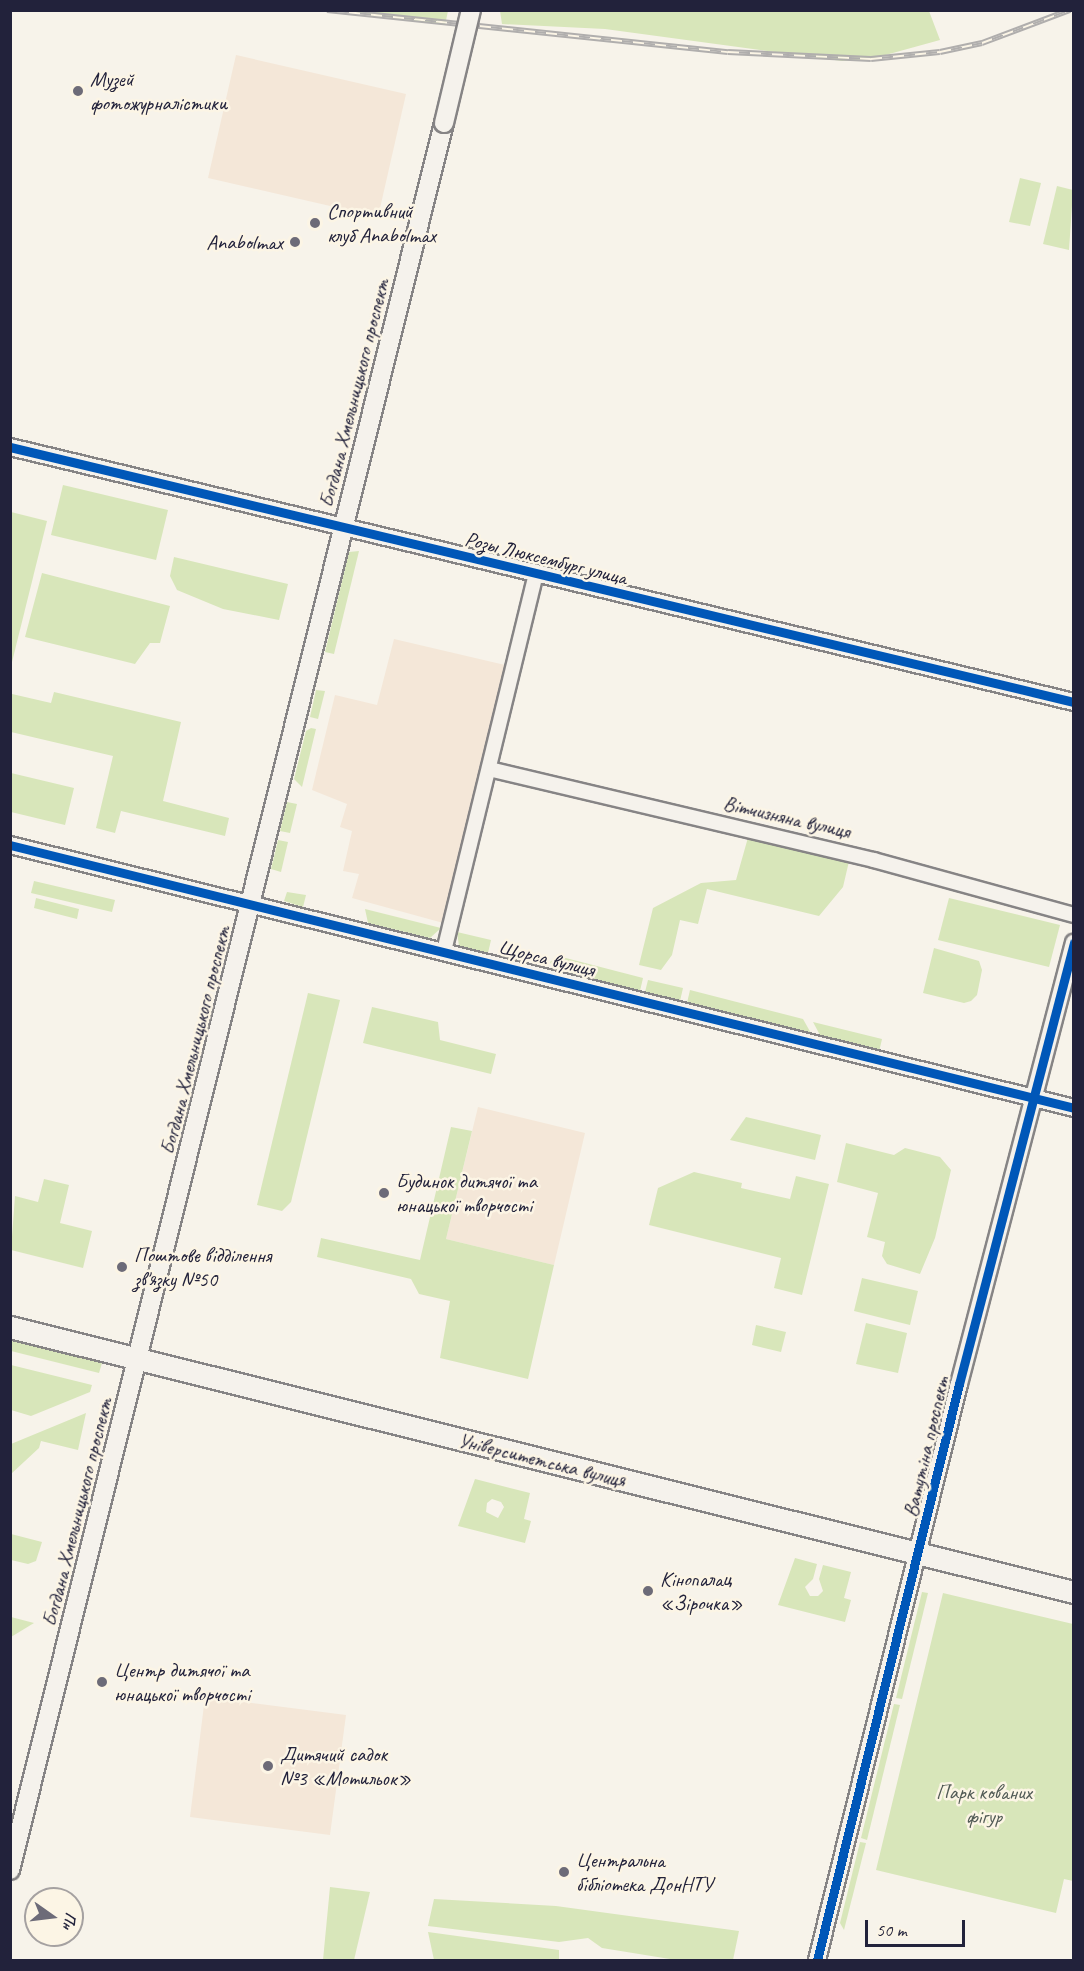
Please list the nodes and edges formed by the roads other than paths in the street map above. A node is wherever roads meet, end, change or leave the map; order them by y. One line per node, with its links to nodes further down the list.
1 (471, 10): 3 (main road, Богдана Хмельницького проспект, bridge)
2 (10, 447): 3 (street, Розы Люксембург улица)
3 (345, 528): 4 (street, Розы Люксембург улица); 8 (main road, Богдана Хмельницького проспект)
4 (536, 575): 5 (street, Розы Люксембург улица); 6 (street)
5 (1074, 702)
6 (489, 769): 9 (street, Вітчизняна вулиця); 11 (street)
7 (10, 845): 8 (street, Щорса вулиця)
8 (251, 903): 11 (street, Щорса вулиця); 15 (main road, Богдана Хмельницького проспект)
9 (1074, 915)
10 (1074, 943): 12 (street, Ватутіна проспект)
11 (444, 951): 12 (street, Щорса вулиця)
12 (1034, 1098): 13 (street, Щорса вулиця); 16 (street, Ватутіна проспект)
13 (1074, 1108)
14 (10, 1327): 15 (main road, Університетська вулиця)
15 (139, 1359): 16 (main road, Університетська вулиця); 18 (main road, Богдана Хмельницького проспект)
16 (919, 1554): 17 (main road, Університетська вулиця); 19 (street, Ватутіна проспект)
17 (1074, 1592)
18 (10, 1870)
19 (817, 1960)

